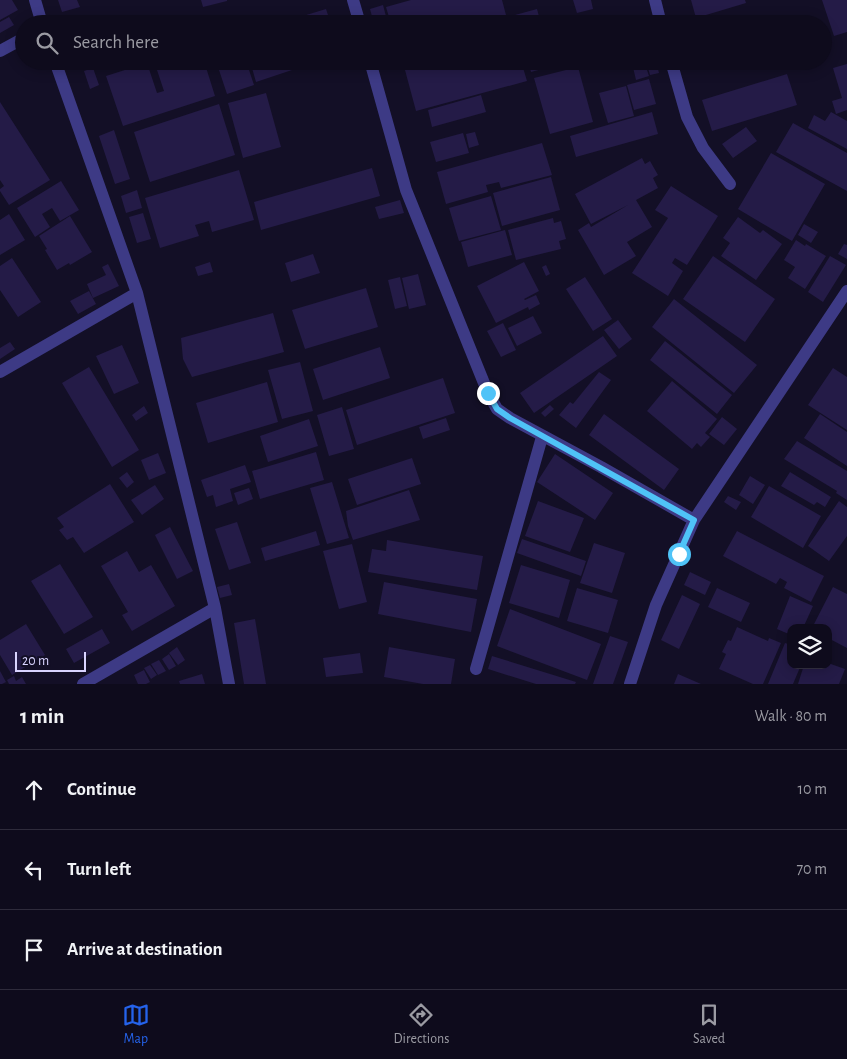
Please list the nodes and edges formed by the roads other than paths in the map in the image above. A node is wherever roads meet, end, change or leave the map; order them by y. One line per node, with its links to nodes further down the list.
1 (35, 0): 4 (street)
2 (353, 0): 5 (street)
3 (655, 0): 6 (street)
4 (39, 15)
5 (357, 15)
6 (659, 15)
7 (15, 43): 8 (street)
8 (0, 51)
9 (58, 70): 14 (street)
10 (373, 70): 16 (street)
11 (674, 70): 12 (street)
12 (730, 184)
13 (847, 291): 17 (street)
14 (137, 294): 15 (street); 18 (street)
15 (0, 372)
16 (542, 437): 17 (street); 19 (street)
17 (694, 520): 22 (street)
18 (214, 608): 20 (street); 21 (street)
19 (476, 669)
20 (83, 684)
21 (230, 684)
22 (630, 684)

